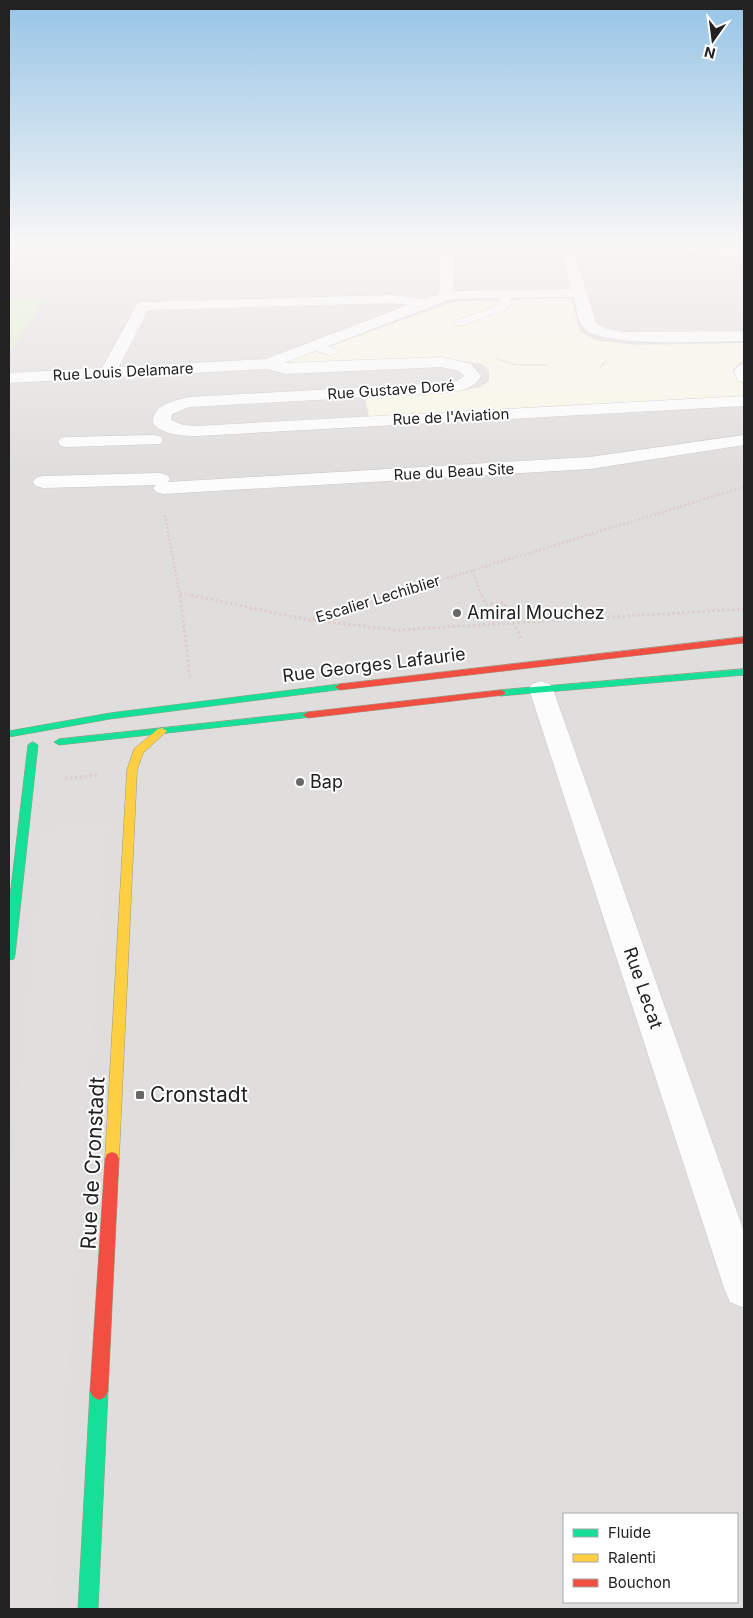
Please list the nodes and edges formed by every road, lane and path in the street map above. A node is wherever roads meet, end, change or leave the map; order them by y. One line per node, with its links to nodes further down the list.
1 (136, 320): 11 (street)
2 (384, 320): 7 (street)
3 (469, 320): 5 (lane)
4 (587, 320): 6 (street)
5 (459, 323)
6 (744, 336)
7 (314, 346): 8 (lane); 9 (street)
8 (332, 352)
9 (268, 364): 11 (street, Rue Louis Delamare); 17 (street, Rue Gustave Doré)
10 (744, 369): 12 (street)
11 (108, 373): 13 (street, Rue Louis Delamare)
12 (744, 377)
13 (9, 378)
14 (744, 401): 15 (street, Rue de l'Aviation)
15 (630, 408): 16 (street); 17 (street, Rue de l'Aviation)
16 (744, 413)
17 (161, 420)
18 (154, 440): 20 (street)
19 (744, 440): 22 (street, Rue du Beau Site)
20 (67, 442)
21 (43, 482): 22 (street, Rue du Beau Site)
22 (161, 484): 25 (path)
23 (744, 487): 24 (path, Escalier Lechiblier)
24 (472, 570): 27 (path, Escalier Lechiblier); 28 (path)
25 (180, 593): 27 (path); 32 (path)
26 (744, 609): 28 (path, Escalier Lechiblier)
27 (309, 620): 28 (path, Escalier Lechiblier)
28 (514, 623)
29 (744, 640): 32 (street, Rue Georges Lafaurie)
30 (744, 672): 31 (street)
31 (541, 689): 34 (street); 40 (street, Rue Lecat)
32 (191, 705): 33 (street, Rue Georges Lafaurie)
33 (110, 716): 35 (street, Rue Georges Lafaurie); 36 (street)
34 (162, 731): 36 (street); 37 (street, Rue de Cronstadt)
35 (9, 734)
36 (38, 743): 38 (street)
37 (132, 770): 38 (path); 41 (street, Rue de Cronstadt)
38 (29, 784): 39 (street)
39 (9, 955)
40 (744, 1288)
41 (88, 1609)

